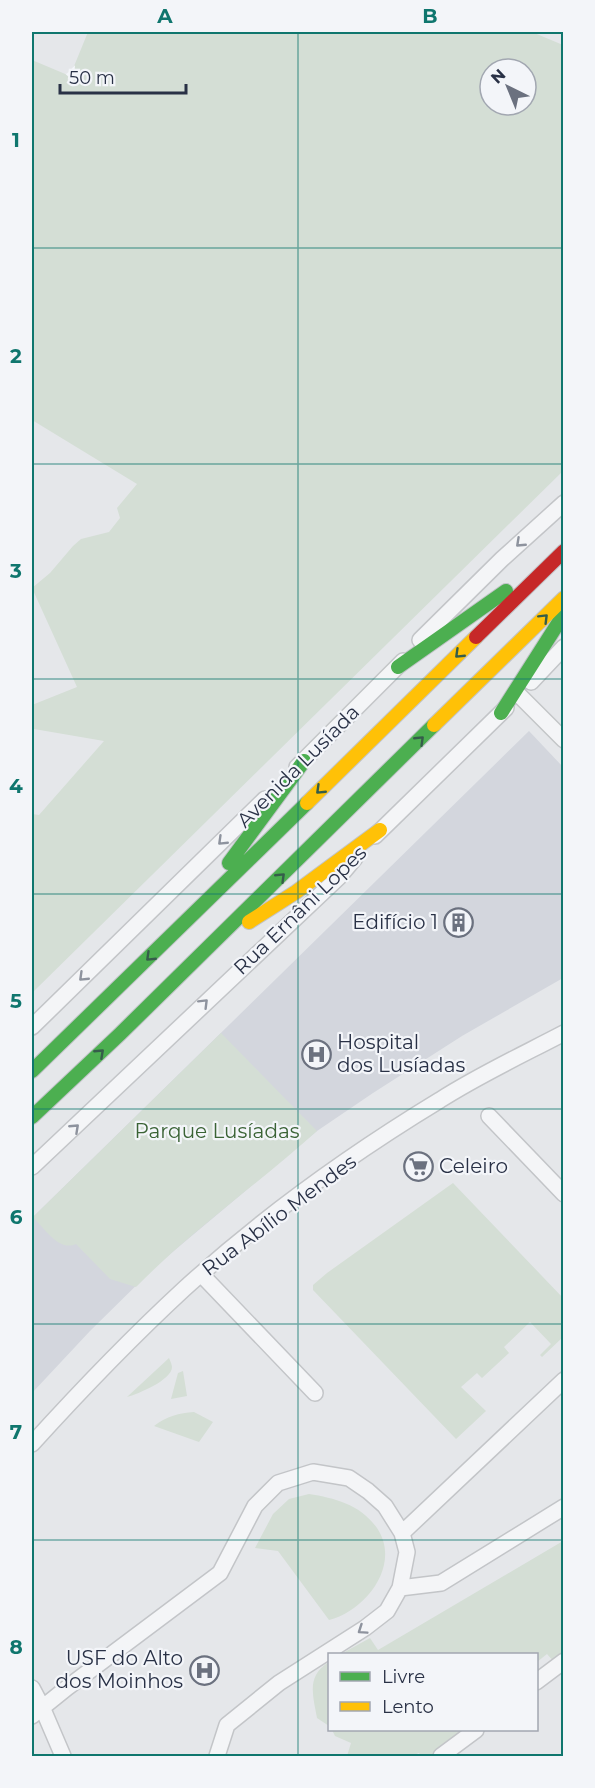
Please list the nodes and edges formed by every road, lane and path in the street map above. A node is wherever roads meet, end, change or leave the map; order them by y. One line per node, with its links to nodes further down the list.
1 (564, 503): 6 (street, Avenida Lusíada, one-way to 6)
2 (564, 550): 6 (main road); 12 (main road, Avenida Lusíada, one-way to 12)
3 (564, 598): 13 (main road, one-way to 3)
4 (564, 614): 8 (main road)
5 (564, 647): 7 (street, Rua Ernâni Lopes)
6 (398, 667): 10 (street, Avenida Lusíada)
7 (519, 695): 8 (street, Rua Ernâni Lopes); 9 (street)
8 (501, 713): 11 (street, Rua Ernâni Lopes)
9 (564, 740)
10 (304, 761): 12 (main road); 14 (street, Avenida Lusíada, one-way to 14)
11 (380, 831): 13 (main road); 19 (street, Rua Ernâni Lopes, one-way to 11)
12 (179, 929): 16 (main road, Avenida Lusíada, one-way to 16)
13 (209, 947): 18 (main road, one-way to 13)
14 (32, 1028)
15 (564, 1033): 21 (street, Rua Abílio Mendes)
16 (32, 1071)
17 (489, 1116): 20 (street)
18 (32, 1117)
19 (32, 1167)
20 (564, 1194)
21 (201, 1274): 23 (street); 24 (street, Rua Abílio Mendes)
22 (564, 1380): 26 (street)
23 (315, 1393)
24 (32, 1444)
25 (564, 1507): 27 (street)
26 (402, 1533): 27 (street); 31 (street)
27 (400, 1588): 34 (street, one-way to 34)
28 (564, 1662): 29 (street)
29 (538, 1681)
30 (32, 1688): 31 (street)
31 (37, 1712): 33 (street)
32 (475, 1731): 35 (street)
33 (63, 1756)
34 (217, 1756)
35 (441, 1756)

